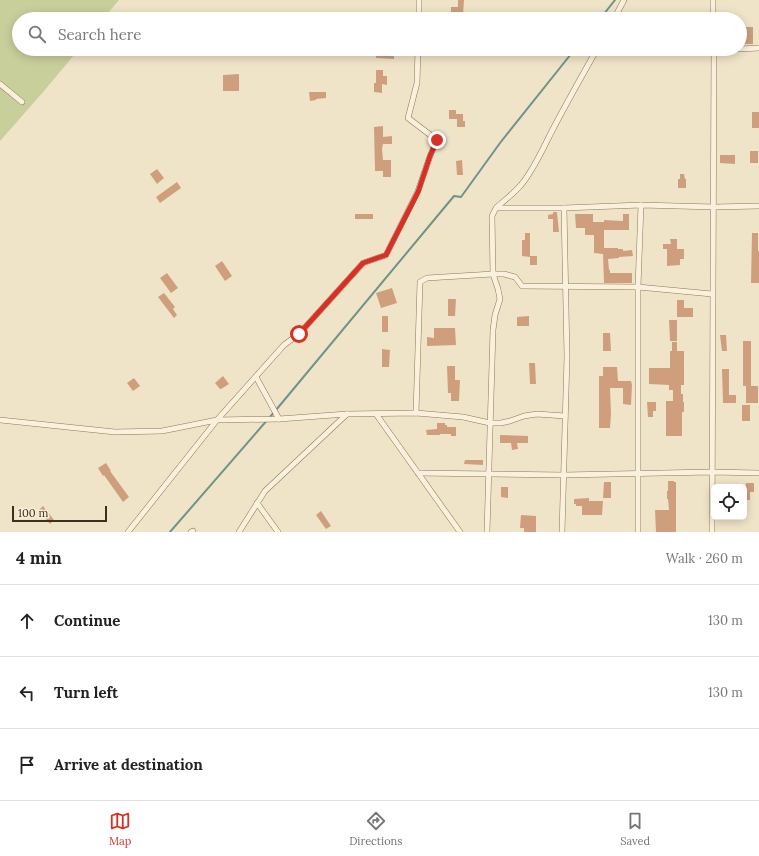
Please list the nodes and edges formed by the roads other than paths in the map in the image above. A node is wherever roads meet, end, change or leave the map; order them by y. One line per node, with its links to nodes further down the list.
1 (419, 0): 4 (street)
2 (624, 0): 5 (street)
3 (713, 0): 6 (street)
4 (419, 12)
5 (618, 12)
6 (713, 12)
7 (759, 48): 8 (street)
8 (747, 49)
9 (418, 56): 23 (street)
10 (593, 56): 17 (street)
11 (714, 56): 16 (street)
12 (0, 84): 13 (street)
13 (22, 102)
14 (641, 205): 16 (street); 18 (street); 21 (street)
15 (759, 206): 16 (street)
16 (714, 207): 22 (street)
17 (496, 208): 18 (street); 19 (street)
18 (564, 208): 20 (street)
19 (493, 274): 20 (street); 24 (street); 31 (street)
20 (565, 287): 21 (street); 27 (street)
21 (638, 287): 22 (street); 33 (street)
22 (712, 294): 32 (street)
23 (256, 377): 28 (street); 30 (street)
24 (416, 413): 26 (street); 31 (street)
25 (347, 414): 26 (street); 28 (street); 38 (street)
26 (376, 414): 35 (street)
27 (565, 416): 31 (street); 37 (street)
28 (279, 419): 30 (street)
29 (0, 420): 30 (street)
30 (217, 420): 39 (street)
31 (490, 423): 36 (street)
32 (712, 472): 33 (street); 34 (street); 46 (street)
33 (638, 473): 37 (street); 45 (street)
34 (759, 473)
35 (418, 474): 36 (street); 42 (street)
36 (489, 474): 37 (street); 43 (street)
37 (564, 475): 44 (street)
38 (257, 503): 40 (street); 41 (street)
39 (128, 532)
40 (239, 532)
41 (278, 532)
42 (460, 532)
43 (487, 532)
44 (562, 532)
45 (638, 532)
46 (712, 532)

